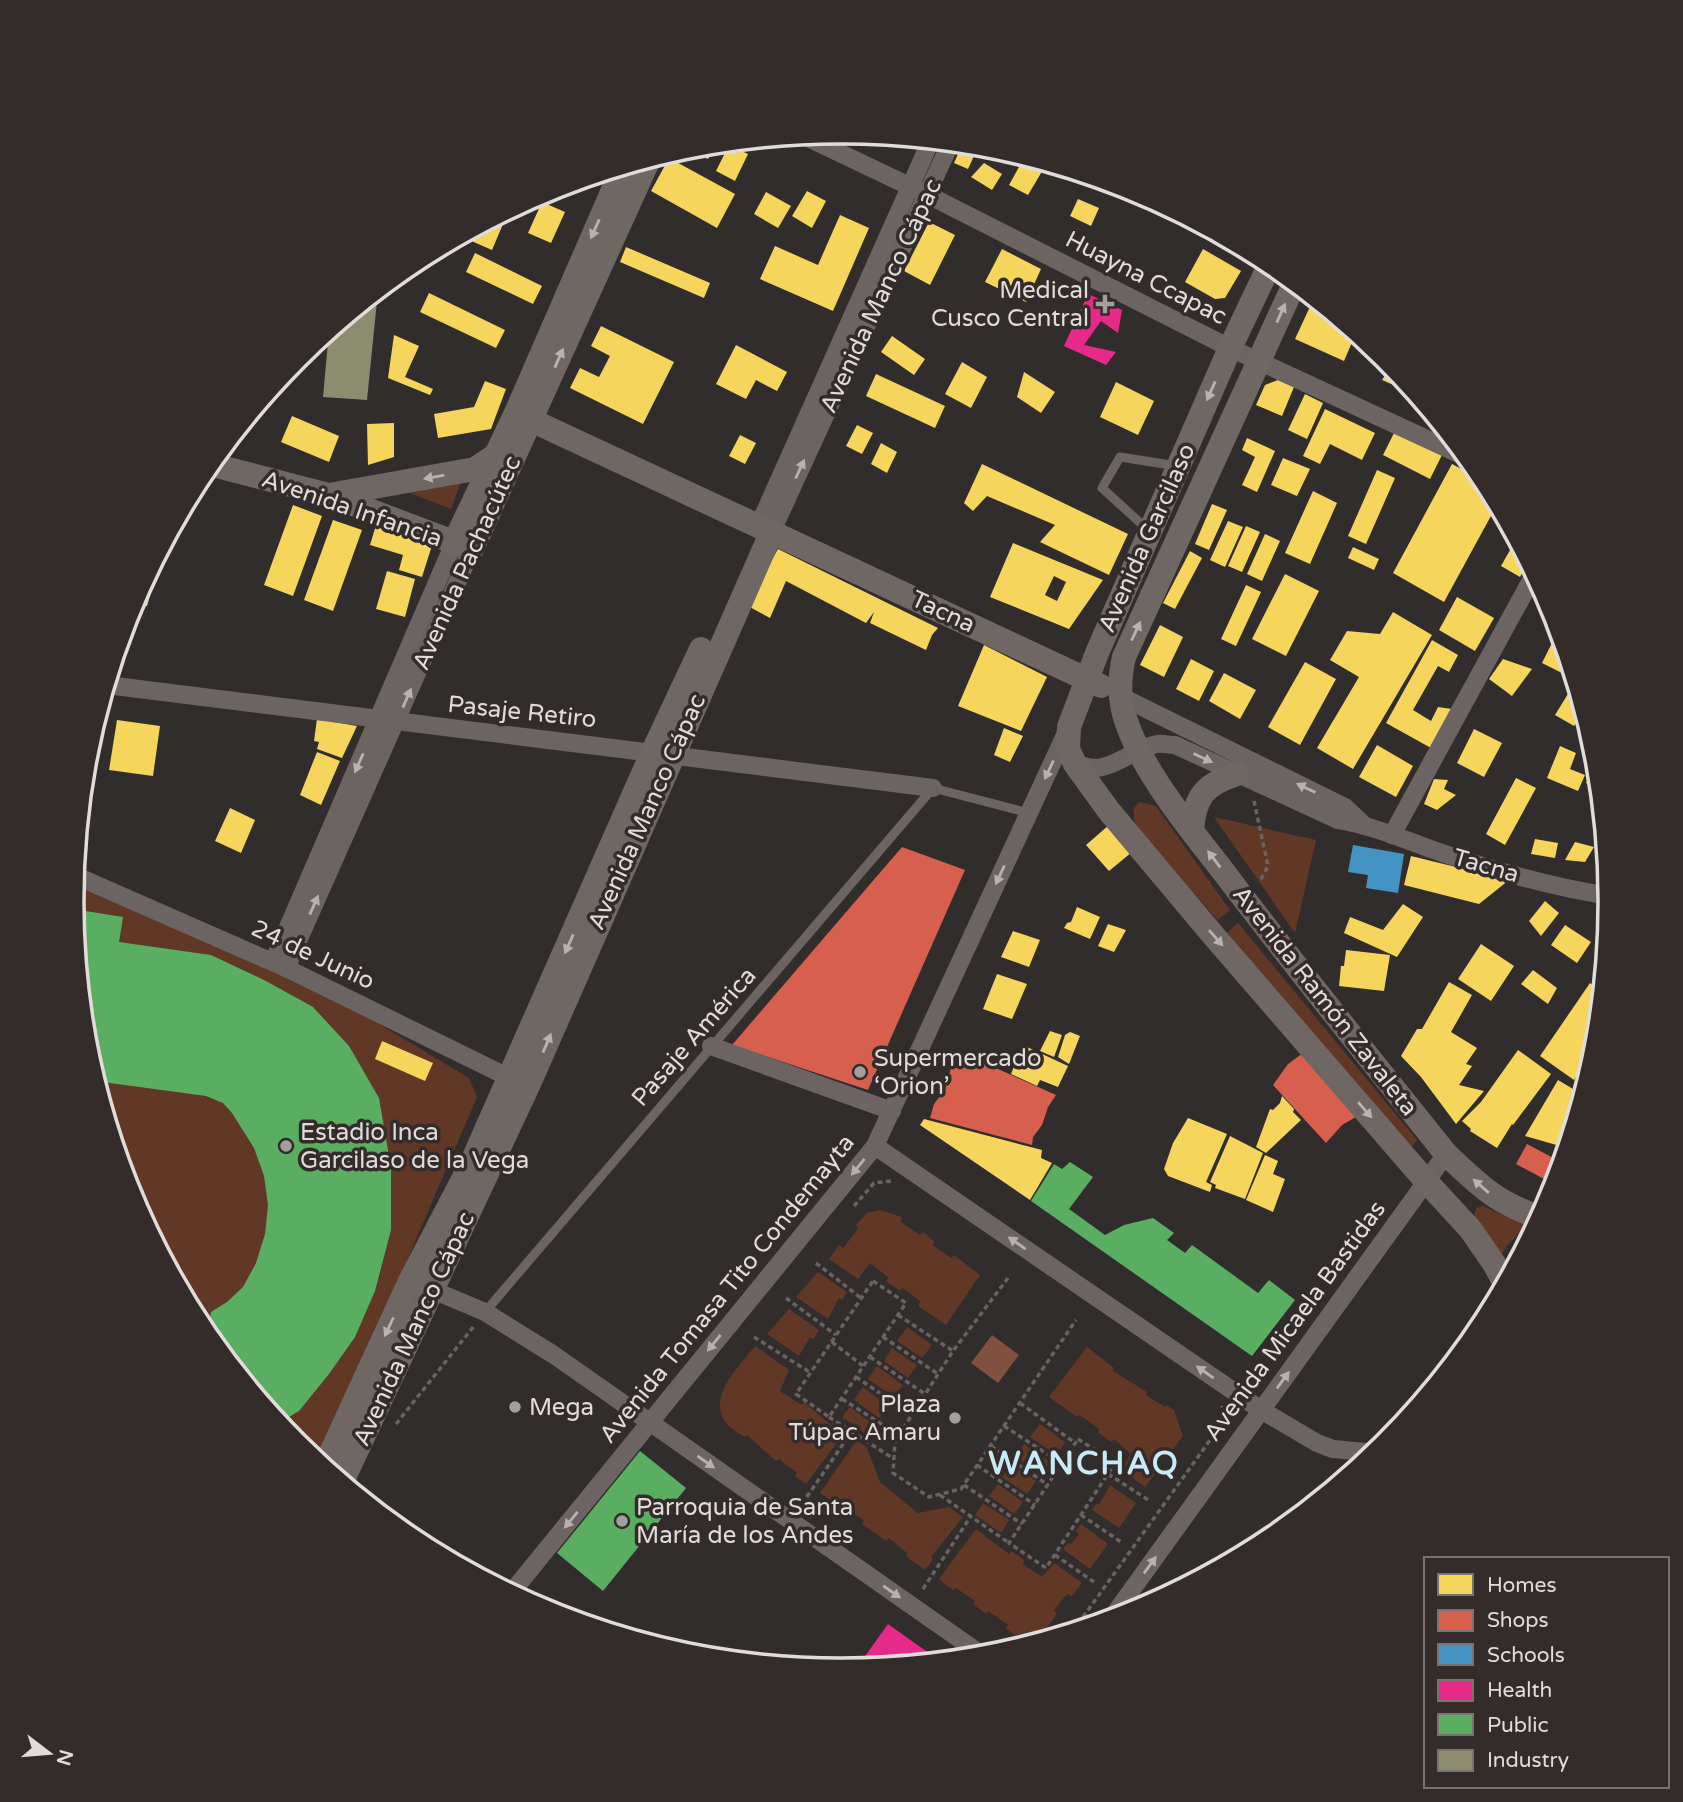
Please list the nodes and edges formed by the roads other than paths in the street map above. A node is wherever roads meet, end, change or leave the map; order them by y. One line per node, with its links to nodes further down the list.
1 (822, 144): 6 (street, Huayna Ccapac)
2 (927, 149): 6 (street, Avenida Manco Cápac)
3 (947, 151): 7 (street, Avenida Manco Cápac)
4 (644, 169): 12 (main road, Avenida Pachacútec, one-way to 4)
5 (619, 177): 12 (main road, Avenida Pachacútec, one-way to 12)
6 (910, 187): 7 (street, Huayna Ccapac); 18 (street, Avenida Manco Cápac)
7 (928, 195): 10 (street, Huayna Ccapac); 18 (street, Avenida Manco Cápac, one-way to 7)
8 (1266, 273): 10 (main road, Avenida Garcilaso)
9 (1291, 291): 11 (main road, Avenida Garcilaso, one-way to 9)
10 (1230, 348): 11 (street, Huayna Ccapac); 15 (main road, Avenida Garcilaso, one-way to 15)
11 (1258, 361): 13 (street, Huayna Ccapac); 24 (main road, Avenida Garcilaso, one-way to 11)
12 (523, 416): 14 (main road, Avenida Pachacútec); 18 (main road, Tacna); 20 (main road, Avenida Pachacútec)
13 (1449, 449)
14 (496, 454): 17 (main road, one-way to 17); 20 (main road, Avenida Pachacútec)
15 (1178, 466): 19 (main road, Avenida Garcilaso); 19 (lane)
16 (221, 467): 17 (main road, Avenida Infancia)
17 (329, 495): 20 (main road, Avenida Infancia)
18 (765, 528): 22 (main road, Tacna); 29 (main road, Avenida Manco Cápac)
19 (1150, 532): 22 (main road, Avenida Garcilaso)
20 (463, 546): 25 (street, Avenida Pachacútec); 26 (street, Avenida Pachacútec, one-way to 20)
21 (1529, 584): 36 (street)
22 (1087, 678): 24 (main road, Tacna); 27 (main road, Avenida Garcilaso)
23 (116, 686): 25 (street, Pasaje Retiro)
24 (1121, 705): 28 (main road); 34 (street, Tacna, one-way to 24)
25 (378, 720): 26 (street, Pasaje Retiro); 39 (street, Avenida Pachacútec, one-way to 39)
26 (396, 723): 29 (street, Pasaje Retiro); 39 (street, Avenida Pachacútec, one-way to 26)
27 (1069, 727): 30 (main road, Avenida Garcilaso); 33 (street, Avenida Tomasa Tito Condemayta, one-way to 33)
28 (1139, 752): 30 (street, Tacna); 31 (street, Tacna, one-way to 31); 35 (main road, Avenida Ramón Zavaleta)
29 (663, 753): 32 (street, Pasaje Retiro); 41 (main road, Avenida Manco Cápac)
30 (1072, 759): 45 (main road, Avenida Ramón Zavaleta, one-way to 45)
31 (1241, 776): 34 (street, Tacna); 35 (main road)
32 (933, 788): 33 (lane); 40 (lane, Pasaje América)
33 (1029, 813): 42 (street, Avenida Tomasa Tito Condemayta, one-way to 42)
34 (1363, 824): 36 (street, Tacna)
35 (1192, 831): 44 (main road, Avenida Ramón Zavaleta, one-way to 35)
36 (1392, 835): 38 (street, Tacna)
37 (85, 879): 39 (street, 24 de Junio)
38 (1599, 894)
39 (279, 965): 41 (street, 24 de Junio)
40 (711, 1046): 42 (street); 49 (lane, Pasaje América)
41 (519, 1083): 48 (main road, Avenida Manco Cápac)
42 (892, 1111): 43 (street, Avenida Tomasa Tito Condemayta)
43 (875, 1146): 50 (street, one-way to 43); 51 (street, Avenida Tomasa Tito Condemayta, one-way to 51)
44 (1446, 1154): 45 (street, Avenida Micaela Bastidas); 46 (main road, Avenida Ramón Zavaleta, one-way to 44)
45 (1425, 1180): 47 (main road, Avenida Ramón Zavaleta); 50 (street, Avenida Micaela Bastidas, one-way to 45)
46 (1531, 1215)
47 (1500, 1275)
48 (421, 1285): 49 (street); 53 (main road, Avenida Manco Cápac, one-way to 53); 54 (main road, Avenida Manco Cápac)
49 (485, 1312): 51 (street)
50 (1261, 1410): 52 (street); 56 (street, Avenida Micaela Bastidas, one-way to 50)
51 (650, 1422): 55 (street, Avenida Tomasa Tito Condemayta, one-way to 55); 57 (street, one-way to 57)
52 (1362, 1451)
53 (329, 1459)
54 (345, 1474)
55 (517, 1585)
56 (1121, 1605)
57 (971, 1647)

